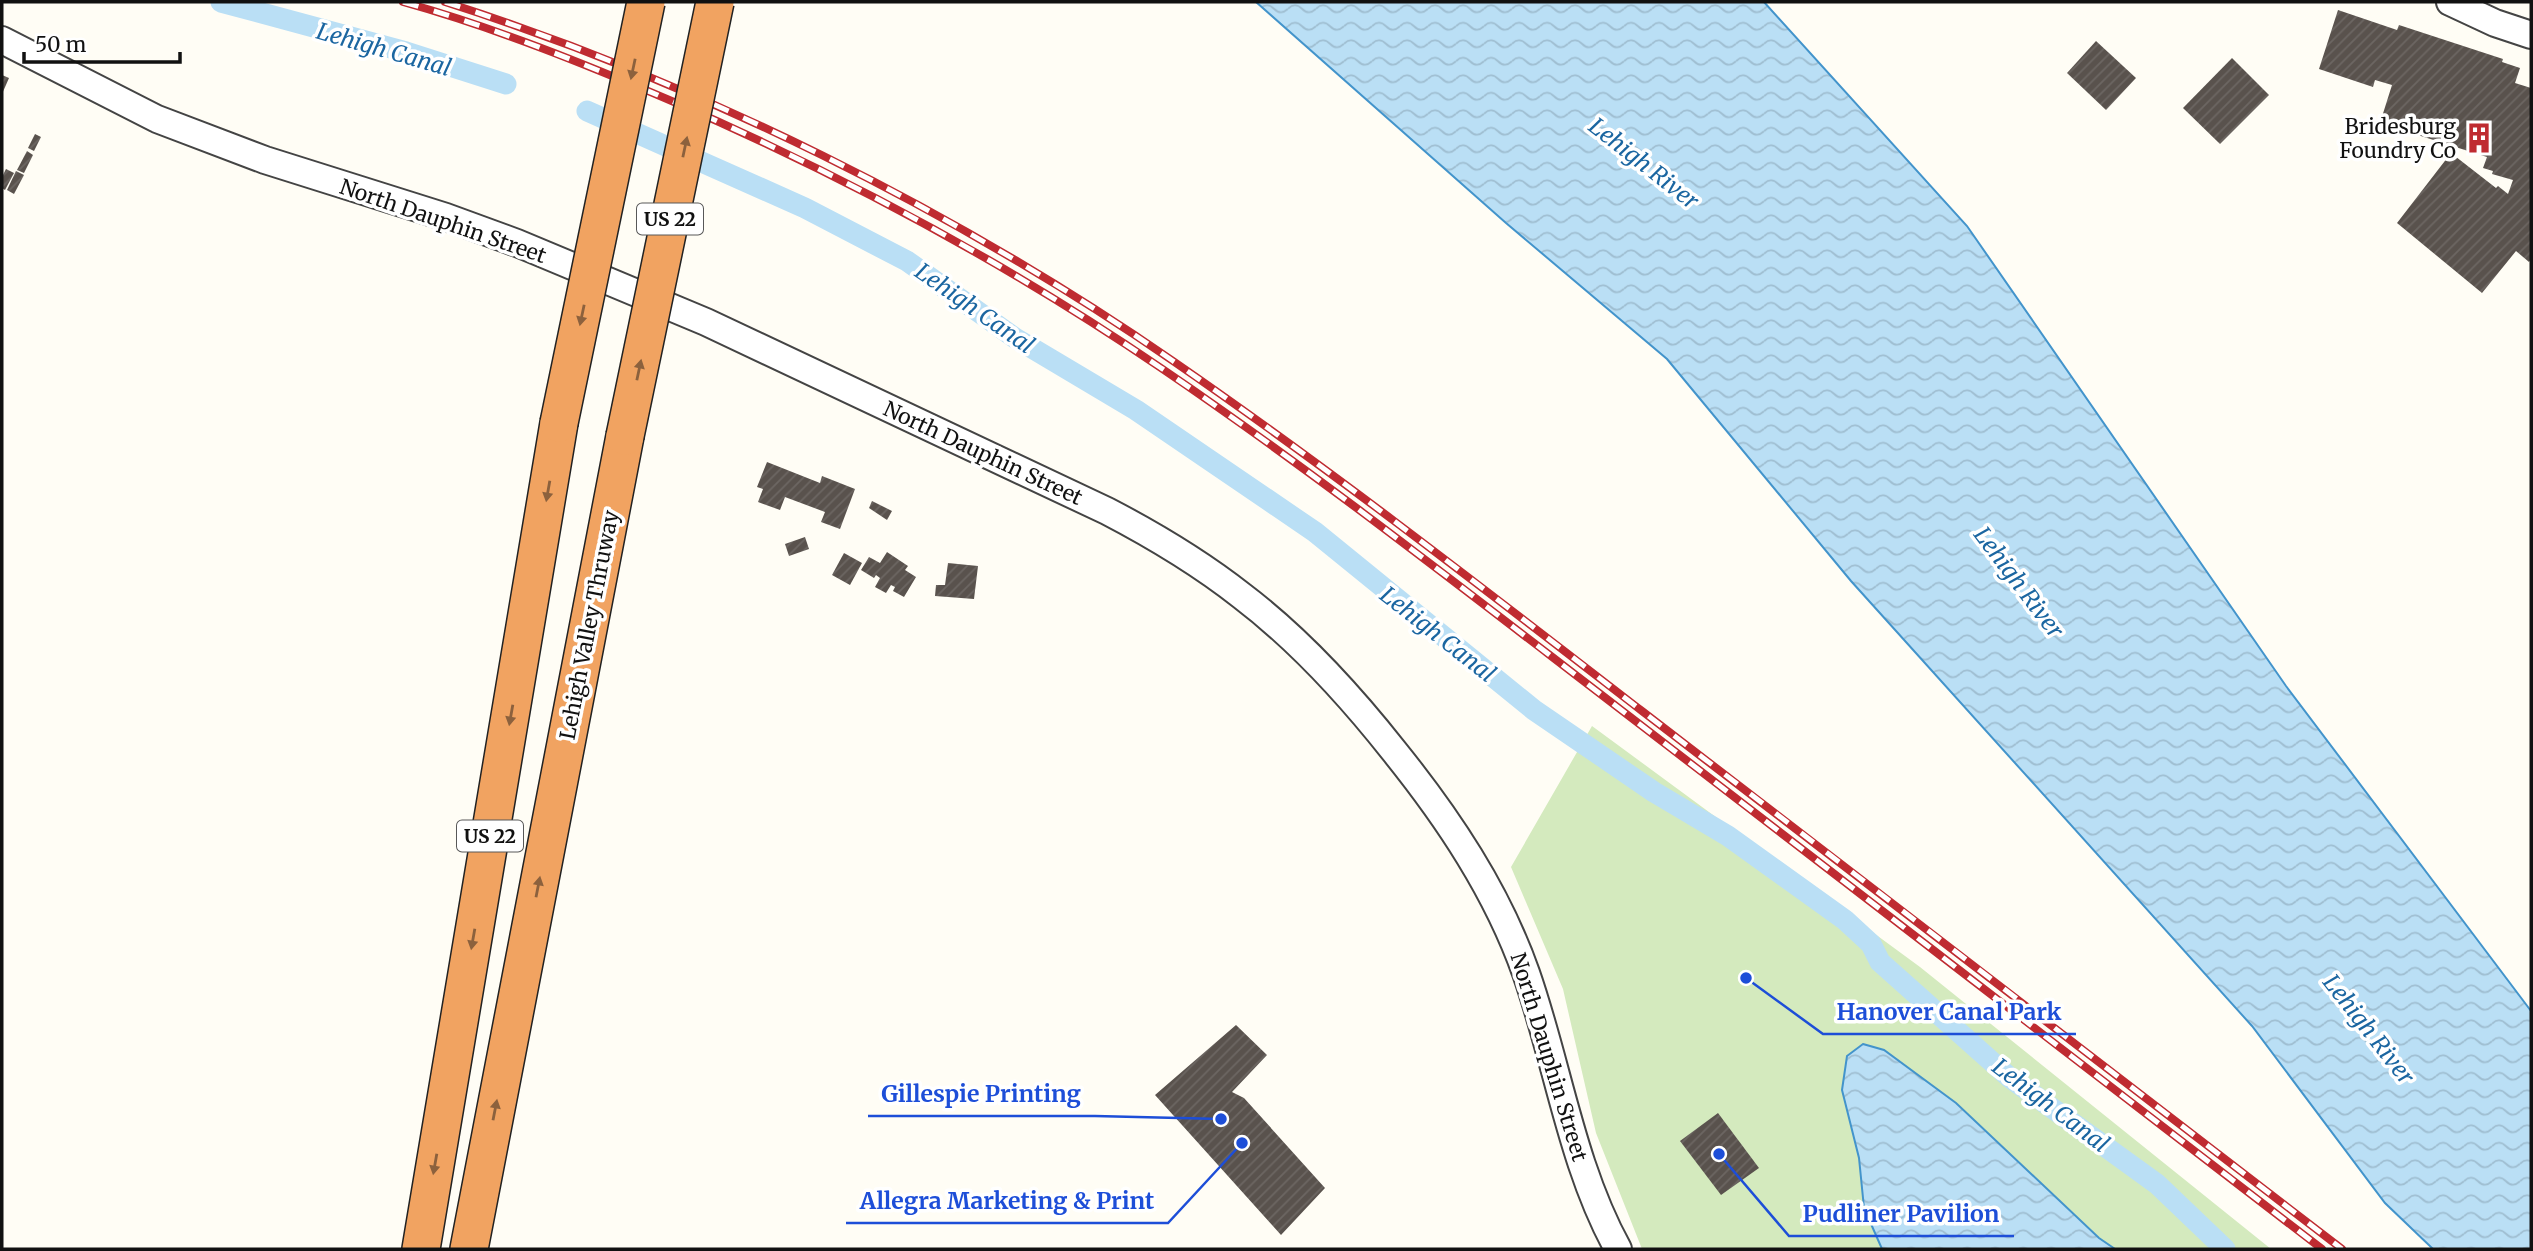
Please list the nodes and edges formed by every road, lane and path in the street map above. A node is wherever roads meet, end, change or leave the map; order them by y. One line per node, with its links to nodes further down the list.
1 (646, 2): 6 (highway, US 22, one-way to 6, bridge)
2 (715, 2): 7 (highway, Lehigh Valley Thruway / US 22, one-way to 2, bridge)
3 (2460, 4): 4 (street)
4 (2531, 35)
5 (2, 40): 8 (street, North Dauphin Street)
6 (421, 1249)
7 (468, 1249)
8 (1618, 1249)

